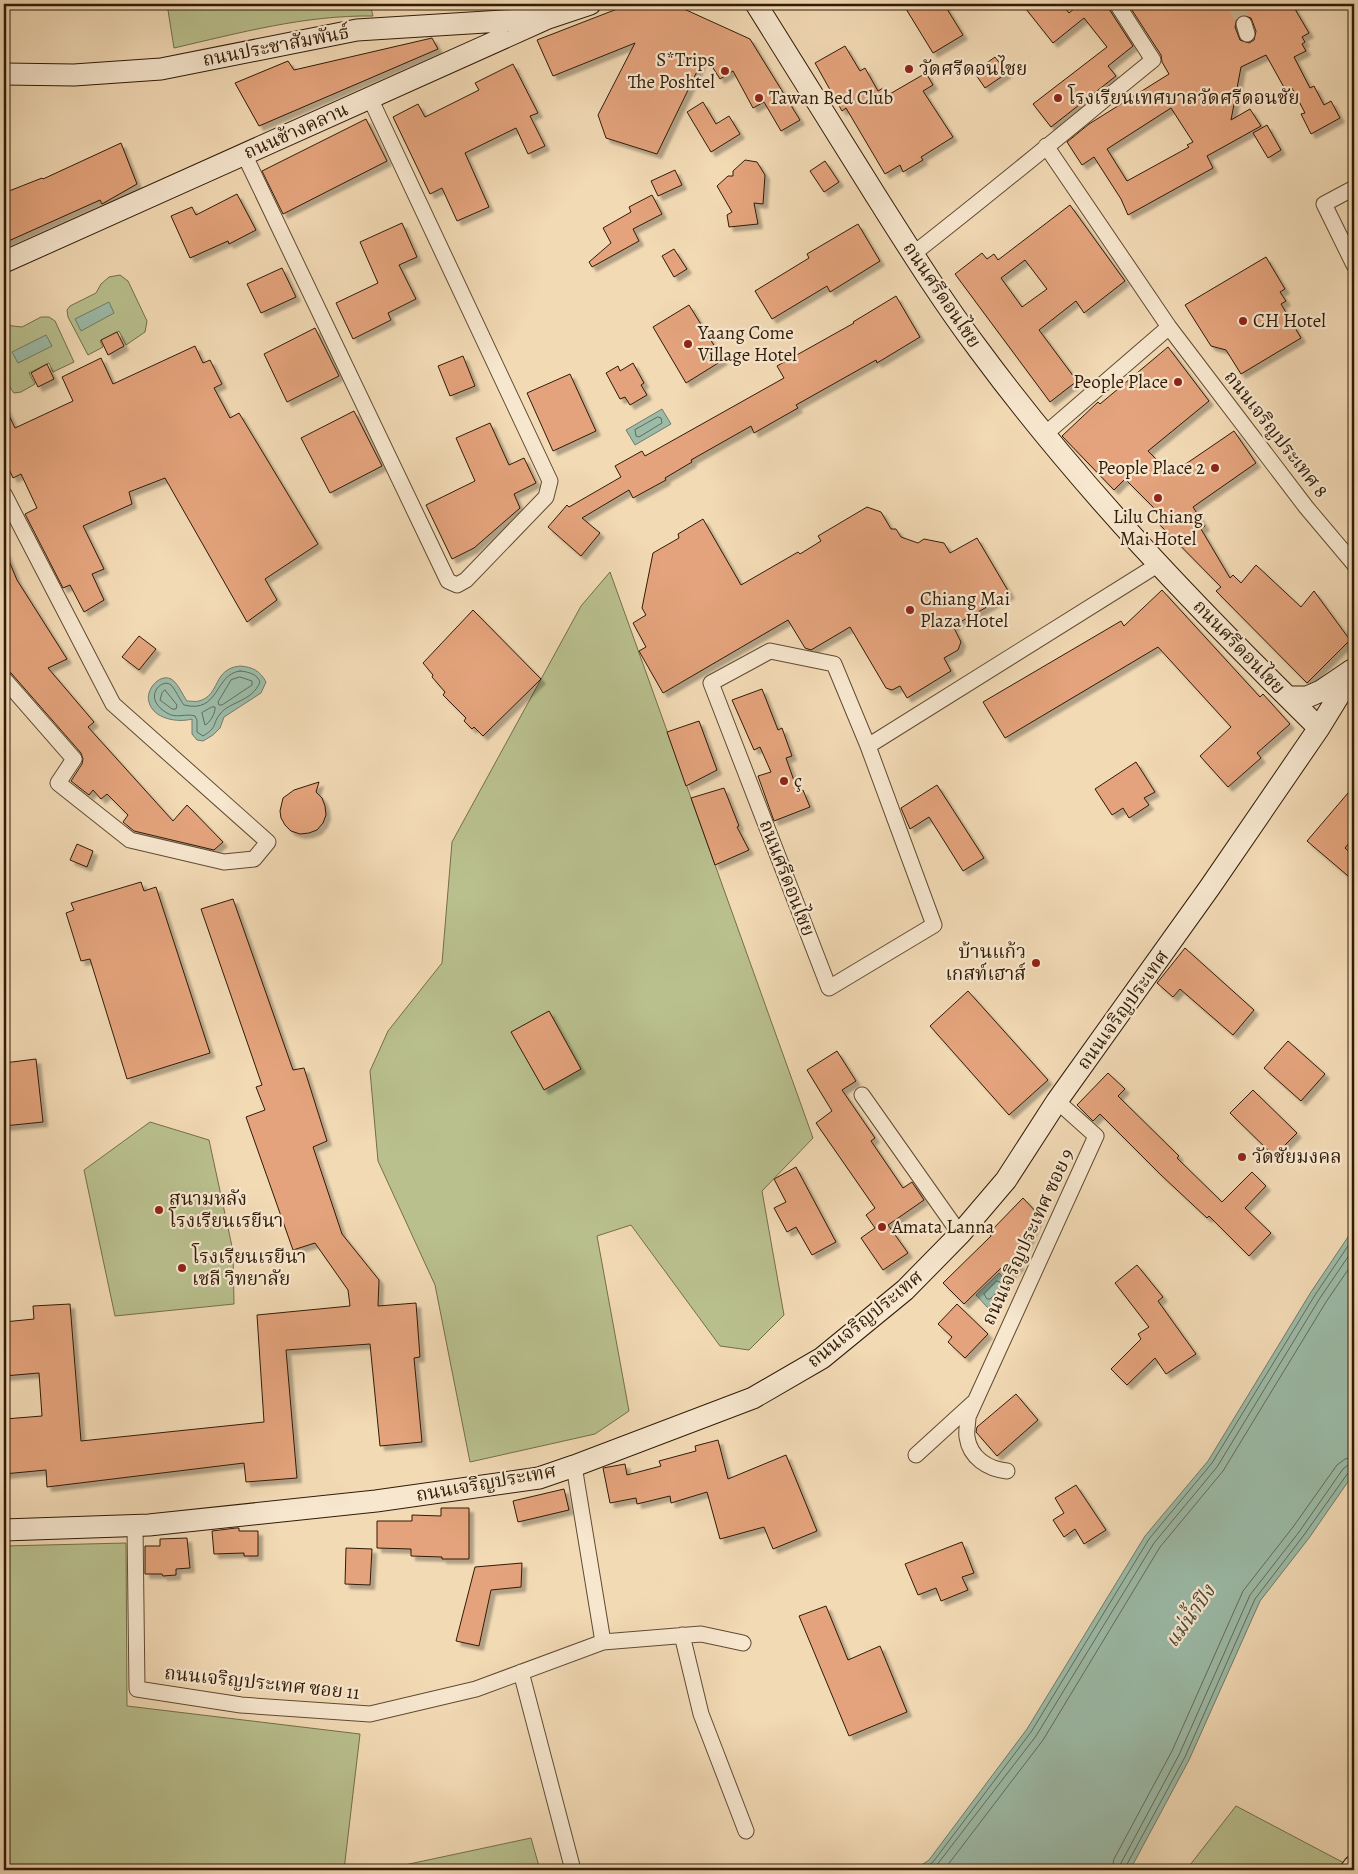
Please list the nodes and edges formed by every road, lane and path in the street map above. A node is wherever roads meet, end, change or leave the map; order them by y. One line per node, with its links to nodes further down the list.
1 (590, 4): 4 (street, ถนนช้างคลาน)
2 (756, 4): 10 (street, ถนนศรีดอนไชย)
3 (1117, 4): 7 (street)
4 (548, 18): 5 (street, ถนนประชาสัมพันธ์); 6 (street, ถนนช้างคลาน)
5 (4, 74)
6 (370, 98): 8 (street, ถนนช้างคลาน); 8 (street)
7 (1046, 146): 10 (street); 13 (street, ถนนเจริญประเทศ 8)
8 (244, 154): 11 (street, ถนนช้างคลาน)
9 (1354, 188): 12 (street)
10 (913, 254): 14 (street, ถนนศรีดอนไชย)
11 (4, 262)
12 (1354, 264)
13 (1168, 327): 14 (street); 17 (street, ถนนเจริญประเทศ 8)
14 (1044, 435): 16 (street, ถนนศรีดอนไชย)
15 (4, 494): 19 (street)
16 (1159, 564): 20 (street, ถนนศรีดอนไชย); 22 (street)
17 (1354, 564)
18 (1354, 670): 20 (street); 21 (street, ถนนเจริญประเทศ)
19 (4, 679)
20 (1288, 697): 21 (street, ถนนศรีดอนไชย)
21 (1319, 728): 24 (street, ถนนเจริญประเทศ)
22 (868, 746): 22 (street, ถนนศรีดอนไชย)
23 (862, 1095): 25 (street)
24 (1057, 1101): 25 (street, ถนนเจริญประเทศ); 26 (street, ถนนเจริญประเทศ ซอย 9)
25 (960, 1234): 28 (street, ถนนเจริญประเทศ)
26 (974, 1402): 27 (street); 29 (street)
27 (916, 1455)
28 (574, 1466): 30 (street, ถนนเจริญประเทศ); 33 (street)
29 (1007, 1471)
30 (135, 1527): 31 (street, ถนนเจริญประเทศ); 35 (street, ถนนเจริญประเทศ ซอย 11)
31 (4, 1530)
32 (682, 1635): 33 (street, ถนนเจริญประเทศ ซอย 11); 34 (street, ถนนเจริญประเทศ ซอย 11); 36 (street)
33 (603, 1642): 35 (street, ถนนเจริญประเทศ ซอย 11)
34 (743, 1644)
35 (521, 1672): 38 (street)
36 (746, 1831)
37 (1354, 1866): 39 (street)
38 (573, 1870)
39 (1351, 1870)

